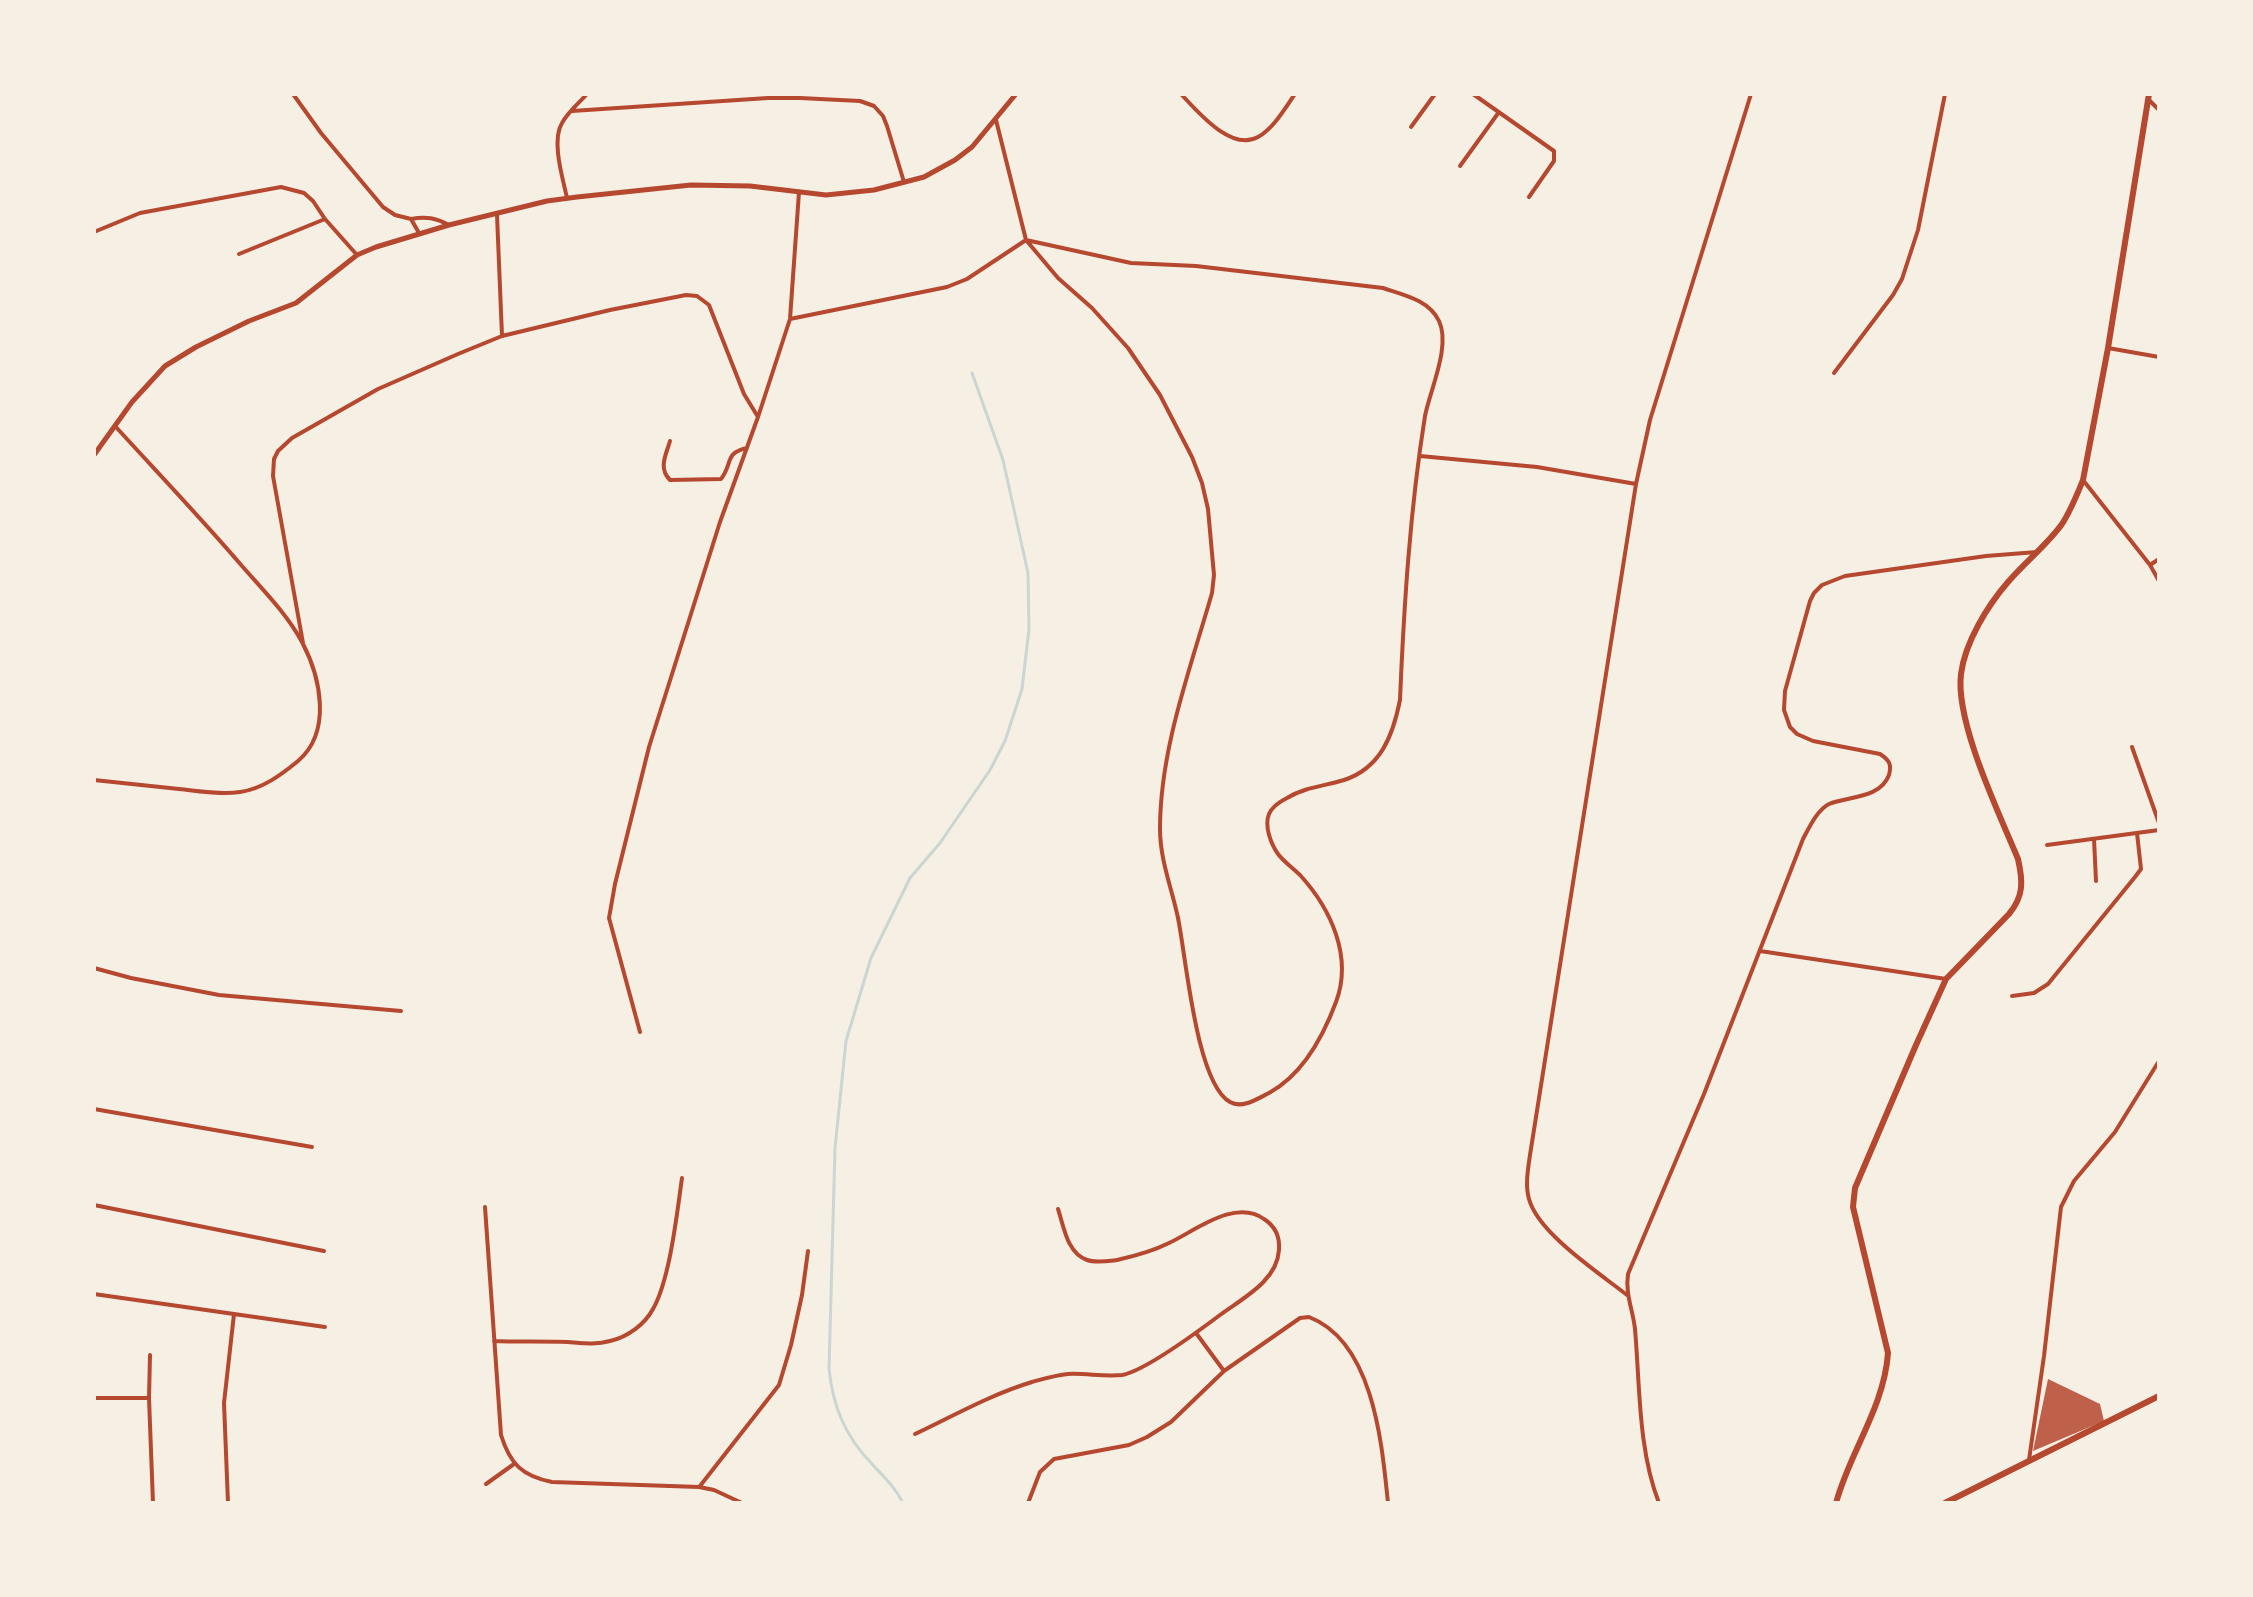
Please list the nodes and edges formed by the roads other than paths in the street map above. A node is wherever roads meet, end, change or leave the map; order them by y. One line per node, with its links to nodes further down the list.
1 (293, 94): 23 (street)
2 (587, 94): 12 (street)
3 (1016, 94): 14 (street)
4 (1181, 94): 5 (street)
5 (1295, 94)
6 (1435, 94): 15 (street)
7 (1473, 94): 13 (street)
8 (1751, 94): 42 (street)
9 (1945, 94): 34 (street)
10 (2148, 96): 11 (street); 32 (main road)
11 (2159, 110)
12 (572, 111): 17 (street); 20 (street)
13 (1499, 112): 16 (street); 19 (street)
14 (996, 120): 17 (street); 27 (street)
15 (1411, 127)
16 (1460, 166)
17 (904, 182): 18 (street)
18 (799, 192): 20 (street); 30 (street)
19 (1529, 197)
20 (567, 198): 21 (street)
21 (497, 215): 24 (street); 31 (street)
22 (325, 219): 25 (street); 28 (street); 29 (street)
23 (411, 219): 24 (street); 26 (street)
24 (449, 225): 26 (street)
25 (94, 232)
26 (419, 233): 29 (street)
27 (1026, 240): 30 (street); 40 (street); 40 (street)
28 (239, 254)
29 (357, 255): 36 (street)
30 (790, 319): 35 (street)
31 (502, 336): 35 (street); 47 (street)
32 (2108, 348): 33 (street); 41 (main road)
33 (2159, 357)
34 (1834, 373)
35 (758, 417): 38 (street)
36 (115, 426): 39 (street); 47 (street)
37 (670, 441): 38 (street)
38 (747, 448): 61 (street)
39 (94, 455)
40 (1420, 456): 42 (street)
41 (2083, 480): 43 (main road); 45 (street)
42 (1636, 484): 72 (street)
43 (2037, 552): 56 (street); 58 (main road)
44 (2159, 559): 45 (street)
45 (2150, 565): 46 (street)
46 (2159, 581)
47 (303, 643): 49 (street)
48 (2132, 747): 50 (street)
49 (94, 780)
50 (2159, 823)
51 (2159, 830): 52 (street)
52 (2137, 833): 53 (street); 59 (street)
53 (2094, 839): 54 (street); 55 (street)
54 (2047, 845)
55 (2096, 881)
56 (1760, 951): 58 (street); 72 (street)
57 (94, 968): 60 (street)
58 (1946, 979): 93 (main road)
59 (2012, 996)
60 (401, 1011)
61 (640, 1032)
62 (2159, 1061): 83 (street)
63 (94, 1109): 64 (street)
64 (312, 1147)
65 (682, 1178): 76 (street)
66 (94, 1205): 69 (street)
67 (485, 1207): 76 (street)
68 (1058, 1209): 75 (street)
69 (324, 1251)
70 (808, 1251): 86 (street)
71 (94, 1294): 73 (street)
72 (1627, 1295): 92 (street)
73 (234, 1314): 74 (street); 88 (street)
74 (325, 1327)
75 (1196, 1333): 78 (street); 82 (street)
76 (494, 1341): 84 (street)
77 (150, 1355): 81 (street)
78 (1224, 1371): 90 (street); 91 (street)
79 (2159, 1396): 83 (main road)
80 (94, 1398): 81 (street)
81 (149, 1398): 87 (street)
82 (915, 1434)
83 (2029, 1460): 94 (main road)
84 (514, 1464): 85 (street); 86 (street)
85 (486, 1484)
86 (699, 1487): 89 (street)
87 (153, 1503)
88 (228, 1503)
89 (742, 1503)
90 (1028, 1503)
91 (1388, 1503)
92 (1659, 1503)
93 (1836, 1503)
94 (1945, 1503)

